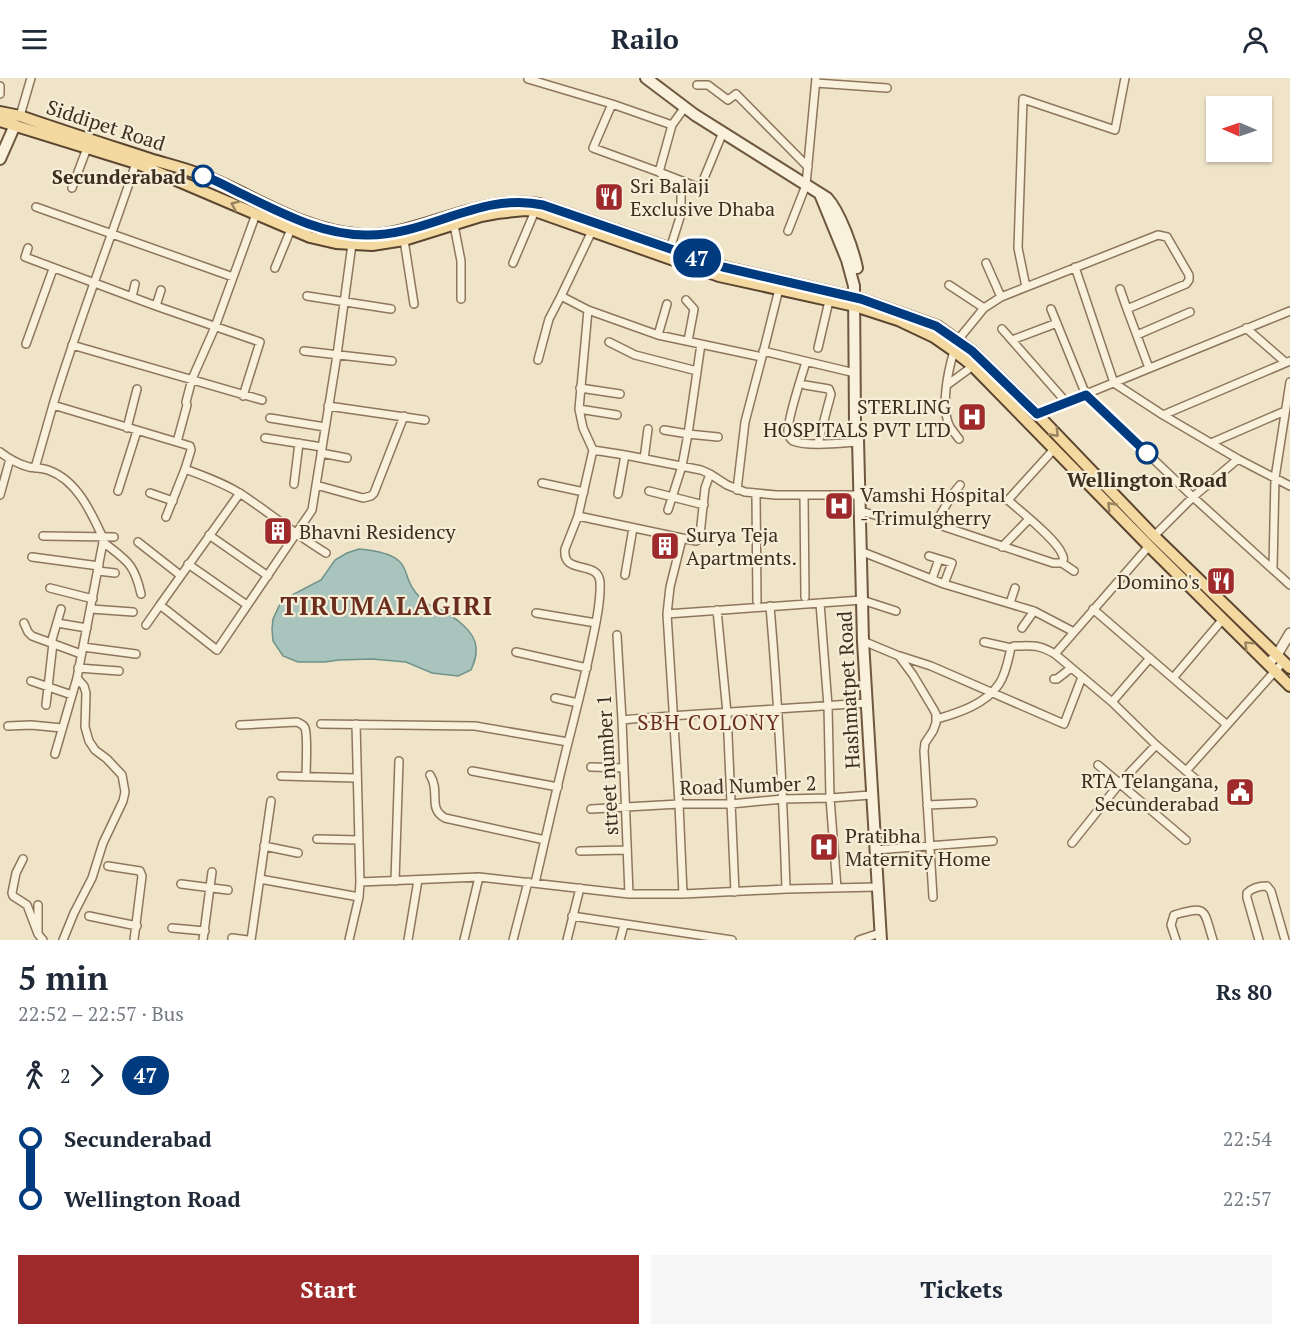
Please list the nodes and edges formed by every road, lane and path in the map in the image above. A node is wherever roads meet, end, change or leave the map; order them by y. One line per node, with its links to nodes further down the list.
1 (31, 78): 14 (street)
2 (646, 78): 11 (main road)
3 (1125, 78): 45 (street)
4 (528, 79): 10 (street)
5 (818, 80): 8 (street); 20 (street)
6 (697, 85): 20 (street)
7 (0, 86): 9 (street)
8 (887, 88)
9 (0, 94)
10 (612, 104): 15 (street); 21 (street)
11 (685, 107): 15 (street); 16 (main road)
12 (0, 111): 14 (main road, Siddipet Road)
13 (0, 121): 14 (main road, Siddipet Road)
14 (18, 121): 17 (main road, Siddipet Road); 18 (main road); 35 (main road, Siddipet Road)
15 (672, 125): 21 (street)
16 (723, 132): 21 (street); 22 (main road)
17 (87, 148): 19 (main road, Siddipet Road); 23 (street)
18 (0, 159)
19 (136, 163): 26 (main road, Siddipet Road, one-way to 19); 31 (street)
20 (808, 167): 22 (street)
21 (659, 172): 35 (street)
22 (806, 185): 30 (street); 57 (main road)
23 (72, 188)
24 (36, 207): 31 (street)
25 (535, 211): 27 (main road, Siddipet Road); 29 (main road, Siddipet Road); 36 (street)
26 (256, 214): 28 (main road, Siddipet Road); 41 (street)
27 (454, 225): 32 (main road, Siddipet Road); 53 (street)
28 (291, 230): 33 (main road, Siddipet Road); 39 (street)
29 (592, 231): 46 (main road, Siddipet Road); 50 (street)
30 (788, 231)
31 (112, 235): 41 (street); 42 (street)
32 (404, 240): 33 (main road, Siddipet Road); 58 (street)
33 (352, 244): 56 (street)
34 (28, 248): 40 (street)
35 (670, 249): 57 (main road, Siddipet Road)
36 (513, 263)
37 (986, 263): 52 (street)
38 (1075, 267): 45 (street); 64 (street); 95 (street)
39 (275, 268)
40 (53, 269): 42 (street); 77 (street)
41 (233, 277): 69 (street)
42 (93, 283): 51 (street); 79 (street)
43 (135, 284): 51 (street)
44 (949, 285): 61 (street)
45 (1026, 287): 52 (street)
46 (779, 289): 55 (main road, Siddipet Road); 83 (street)
47 (1120, 289): 64 (street)
48 (161, 290): 60 (street)
49 (307, 296): 56 (street)
50 (561, 296): 65 (street); 85 (street)
51 (132, 297): 60 (street)
52 (1001, 297): 61 (street)
53 (461, 299)
54 (686, 300): 75 (street)
55 (829, 301): 57 (main road, Siddipet Road); 81 (street)
56 (344, 302): 62 (street); 84 (street)
57 (858, 303): 80 (main road); 92 (main road, Hashmatpet Road); 124 (main road, Hashmatpet Road)
58 (414, 304)
59 (667, 304): 72 (street)
60 (156, 306): 69 (street)
61 (984, 308): 80 (street)
62 (391, 309)
63 (1051, 309): 68 (street)
64 (1127, 309): 73 (street)
65 (588, 310): 72 (street); 98 (street)
66 (1290, 311): 70 (street)
67 (1190, 312): 73 (street)
68 (1057, 324): 74 (street); 101 (street)
69 (216, 327): 93 (street); 102 (street)
70 (1246, 328): 88 (street); 90 (street)
71 (1002, 329): 74 (street)
72 (658, 335): 75 (street)
73 (1137, 335): 90 (street)
74 (1012, 340): 104 (street)
75 (688, 341): 78 (street)
76 (609, 342): 91 (street)
77 (26, 344)
78 (701, 344): 83 (street); 91 (street)
79 (72, 345): 93 (street); 105 (street)
80 (956, 346): 89 (main road); 97 (street); 109 (main road)
81 (818, 348)
82 (304, 351): 84 (street)
83 (763, 354): 87 (street); 148 (street)
84 (336, 355): 86 (street); 106 (street)
85 (538, 360)
86 (392, 362)
87 (806, 362): 92 (street); 127 (street)
88 (1287, 362): 111 (street)
89 (973, 366): 97 (street); 129 (main road)
90 (1149, 368): 95 (street)
91 (697, 371): 120 (street)
92 (855, 373): 124 (main road, Hashmatpet Road)
93 (192, 379): 102 (street); 125 (street)
94 (1290, 382): 108 (street)
95 (1114, 383): 101 (street); 111 (street)
96 (805, 385): 127 (street)
97 (947, 385): 123 (street)
98 (580, 388): 100 (street); 107 (street)
99 (137, 389): 116 (street)
100 (620, 394)
101 (1086, 395): 104 (street); 160 (street)
102 (243, 396): 103 (street)
103 (262, 400)
104 (1066, 402): 109 (street)
105 (53, 405): 116 (street); 139 (street)
106 (328, 406): 112 (street); 115 (street)
107 (579, 409): 110 (street); 131 (street)
108 (1285, 411): 128 (street); 142 (street)
109 (1037, 414): 176 (main road, one-way to 176)
110 (617, 415)
111 (1163, 415): 128 (street)
112 (404, 416): 114 (street); 146 (street)
113 (270, 418): 115 (street)
114 (425, 420)
115 (325, 427): 130 (street)
116 (127, 428): 119 (street)
117 (648, 429): 136 (street)
118 (664, 430): 120 (street)
119 (137, 431): 125 (street); 149 (street)
120 (688, 434): 121 (street); 138 (street)
121 (718, 437)
122 (265, 438): 126 (street)
123 (959, 439)
124 (858, 440): 127 (street); 158 (main road, Hashmatpet Road)
125 (177, 441): 140 (street)
126 (298, 443): 130 (street); 144 (street)
127 (818, 443)
128 (1211, 443): 137 (street)
129 (1055, 448): 167 (street); 176 (main road, one-way to 129)
130 (322, 450): 134 (street); 146 (street)
131 (593, 450): 133 (street); 151 (street)
132 (0, 452): 135 (street)
133 (625, 455): 136 (street); 154 (street)
134 (347, 458)
135 (10, 459): 139 (street); 156 (street)
136 (644, 459): 138 (street)
137 (1238, 459): 142 (street); 160 (street)
138 (681, 466): 141 (street); 159 (street)
139 (35, 468): 175 (street)
140 (185, 469): 153 (street); 161 (street)
141 (710, 474): 148 (street); 162 (street)
142 (1275, 478): 147 (street); 186 (street)
143 (542, 483): 151 (street)
144 (294, 484)
145 (960, 485): 168 (street)
146 (316, 486): 171 (street)
147 (1290, 486)
148 (737, 490): 155 (street)
149 (118, 491)
150 (649, 491): 159 (street)
151 (584, 492): 165 (street)
152 (150, 493): 161 (street)
153 (240, 493): 170 (street); 171 (street)
154 (618, 494)
155 (756, 494): 157 (street); 202 (street)
156 (0, 495)
157 (804, 495): 158 (street); 199 (street)
158 (860, 495): 164 (main road, Hashmatpet Road)
159 (671, 496): 162 (street); 163 (street)
160 (1193, 497): 176 (street); 186 (street)
161 (173, 501): 166 (street)
162 (704, 505): 174 (street)
163 (668, 510)
164 (860, 511): 168 (street); 179 (main road, Hashmatpet Road)
165 (578, 516): 169 (street); 220 (street)
166 (166, 517)
167 (1029, 519): 178 (street); 184 (street)
168 (935, 524): 178 (street)
169 (633, 528): 174 (street); 191 (street)
170 (209, 535): 185 (street); 192 (street)
171 (296, 535): 180 (street); 192 (street)
172 (43, 536): 175 (street)
173 (114, 537): 175 (street)
174 (682, 539): 216 (street)
175 (103, 540): 187 (street); 198 (street)
176 (1151, 541): 210 (street); 217 (main road); 237 (main road)
177 (138, 542): 190 (street)
178 (1002, 547): 184 (street)
179 (860, 551): 193 (street); 201 (main road, Hashmatpet Road)
180 (326, 554)
181 (929, 556): 183 (street)
182 (32, 557): 187 (street)
183 (939, 559): 193 (street); 194 (street)
184 (1062, 563): 188 (street)
185 (188, 564): 190 (street); 206 (street)
186 (1273, 568): 195 (street)
187 (98, 569): 189 (street); 200 (street)
188 (1074, 571)
189 (115, 573)
190 (180, 575): 205 (street)
191 (625, 575)
192 (268, 576): 206 (street)
193 (932, 579): 194 (street)
194 (944, 584): 204 (street)
195 (1290, 585)
196 (50, 588): 200 (street)
197 (1015, 588): 204 (street)
198 (141, 594)
199 (805, 597)
200 (93, 599): 209 (street)
201 (862, 600): 203 (street); 212 (street); 227 (main road, Hashmatpet Road)
202 (757, 602)
203 (820, 603): 207 (street); 257 (street)
204 (1010, 603): 213 (street)
205 (160, 605): 206 (street); 221 (street)
206 (247, 605)
207 (770, 606): 211 (street); 258 (street)
208 (61, 609): 218 (street)
209 (91, 609): 214 (street); 222 (street)
210 (1094, 609): 224 (street); 236 (street)
211 (717, 610): 216 (street); 259 (street)
212 (896, 611)
213 (1035, 611): 223 (street); 224 (street)
214 (133, 612)
215 (536, 613): 220 (street)
216 (667, 614): 260 (street)
217 (1223, 619): 241 (main road, one-way to 217); 245 (street)
218 (57, 622): 222 (street); 229 (street)
219 (24, 623): 229 (street)
220 (596, 623): 239 (street)
221 (146, 625)
222 (87, 628): 231 (street)
223 (1022, 628)
224 (1074, 632): 234 (street)
225 (1290, 633): 237 (street)
226 (617, 635): 262 (street, street number 1)
227 (862, 641): 235 (street); 255 (main road, Hashmatpet Road)
228 (984, 642): 230 (street)
229 (52, 643): 231 (street); 248 (street)
230 (1011, 648): 234 (street); 250 (street)
231 (82, 651): 233 (street); 238 (street)
232 (516, 652): 239 (street)
233 (136, 654)
234 (1055, 654): 240 (street)
235 (899, 656): 250 (street); 261 (street)
236 (1150, 658): 245 (street); 253 (street)
237 (1284, 661): 241 (street)
238 (78, 668): 242 (street); 244 (street)
239 (587, 668): 254 (street)
240 (1071, 668): 243 (street); 246 (street)
241 (1272, 668): 249 (main road); 265 (street)
242 (118, 672)
243 (1082, 677): 250 (street); 253 (street)
244 (76, 678): 251 (street); 339 (street)
245 (1173, 678): 265 (street)
246 (1054, 679)
247 (31, 681): 248 (street)
248 (47, 686): 251 (street); 256 (street)
249 (1290, 686)
250 (991, 693): 261 (street)
251 (72, 695): 268 (street)
252 (555, 698): 254 (street)
253 (1112, 702): 270 (street)
254 (578, 703): 269 (street)
255 (867, 703): 257 (street); 285 (main road, Hashmatpet Road)
256 (46, 705)
257 (828, 706): 258 (street); 286 (street)
258 (778, 709): 259 (street); 287 (street)
259 (727, 713): 260 (street); 291 (street)
260 (673, 716): 262 (street); 290 (street)
261 (937, 719): 292 (street)
262 (622, 720): 275 (street, street number 1)
263 (321, 724): 264 (street)
264 (356, 724): 269 (street); 281 (street)
265 (1226, 724): 277 (street)
266 (240, 725): 280 (street)
267 (8, 726): 268 (street)
268 (62, 728): 271 (street)
269 (568, 742): 284 (street)
270 (1155, 745): 277 (street); 282 (street)
271 (56, 754)
272 (399, 761): 313 (street)
273 (1098, 765): 282 (street)
274 (591, 767): 275 (street)
275 (624, 768): 293 (street, street number 1)
276 (472, 771): 284 (street)
277 (1186, 771): 283 (street)
278 (430, 775): 297 (street)
279 (281, 776): 280 (street)
280 (306, 777): 281 (street)
281 (356, 778): 296 (street)
282 (1119, 783): 298 (street); 300 (street)
283 (1203, 785)
284 (558, 787): 297 (street)
285 (871, 795): 286 (street, Road Number 2); 304 (main road, Hashmatpet Road)
286 (830, 798): 287 (street, Road Number 2); 320 (street)
287 (783, 799): 291 (street, Road Number 2); 321 (street)
288 (271, 801): 301 (street)
289 (973, 803): 292 (street)
290 (679, 804): 291 (street, Road Number 2); 293 (street, Road Number 2); 325 (street)
291 (731, 804): 323 (street)
292 (927, 805): 302 (street)
293 (626, 807): 294 (street, Road Number 2); 303 (street, street number 1)
294 (591, 809)
295 (317, 839): 296 (street)
296 (359, 840): 314 (street)
297 (545, 840): 315 (street)
298 (1186, 840)
299 (993, 841): 302 (street)
300 (1072, 843)
301 (264, 846): 306 (street); 311 (street)
302 (929, 846): 304 (street); 327 (street)
303 (627, 850): 305 (street); 324 (street, street number 1)
304 (874, 850): 317 (main road, Hashmatpet Road)
305 (580, 851)
306 (298, 853)
307 (23, 859): 336 (street)
308 (108, 866): 332 (street)
309 (212, 872): 318 (street)
310 (479, 877): 312 (street); 315 (street); 345 (street)
311 (260, 879): 326 (street); 342 (street)
312 (418, 880): 313 (street); 344 (street)
313 (395, 881): 314 (street)
314 (360, 882): 326 (street)
315 (532, 882): 319 (street); 346 (street)
316 (181, 884): 318 (street)
317 (877, 887): 320 (street); 337 (main road, Hashmatpet Road)
318 (210, 888): 322 (street); 334 (street)
319 (580, 888): 324 (street); 330 (street)
320 (837, 888): 321 (street)
321 (786, 889): 323 (street)
322 (228, 890)
323 (735, 892): 325 (street)
324 (629, 894): 325 (street)
325 (683, 894)
326 (359, 897): 343 (street)
327 (933, 897)
328 (38, 905): 336 (street)
329 (89, 916): 332 (street)
330 (573, 916): 331 (street); 347 (street)
331 (624, 925): 335 (street); 348 (street)
332 (137, 926): 340 (street)
333 (172, 928): 334 (street)
334 (205, 931): 341 (street)
335 (676, 931): 349 (street); 350 (street)
336 (40, 937)
337 (880, 937): 351 (street)
338 (232, 938): 342 (street)
339 (63, 940)
340 (134, 940)
341 (203, 940)
342 (250, 940)
343 (349, 940)
344 (408, 940)
345 (464, 940)
346 (513, 940)
347 (567, 940)
348 (620, 940)
349 (674, 940)
350 (729, 940)
351 (859, 940)
352 (1176, 940): 353 (street)
353 (1213, 940)
354 (1259, 940): 355 (street)
355 (1285, 940)

